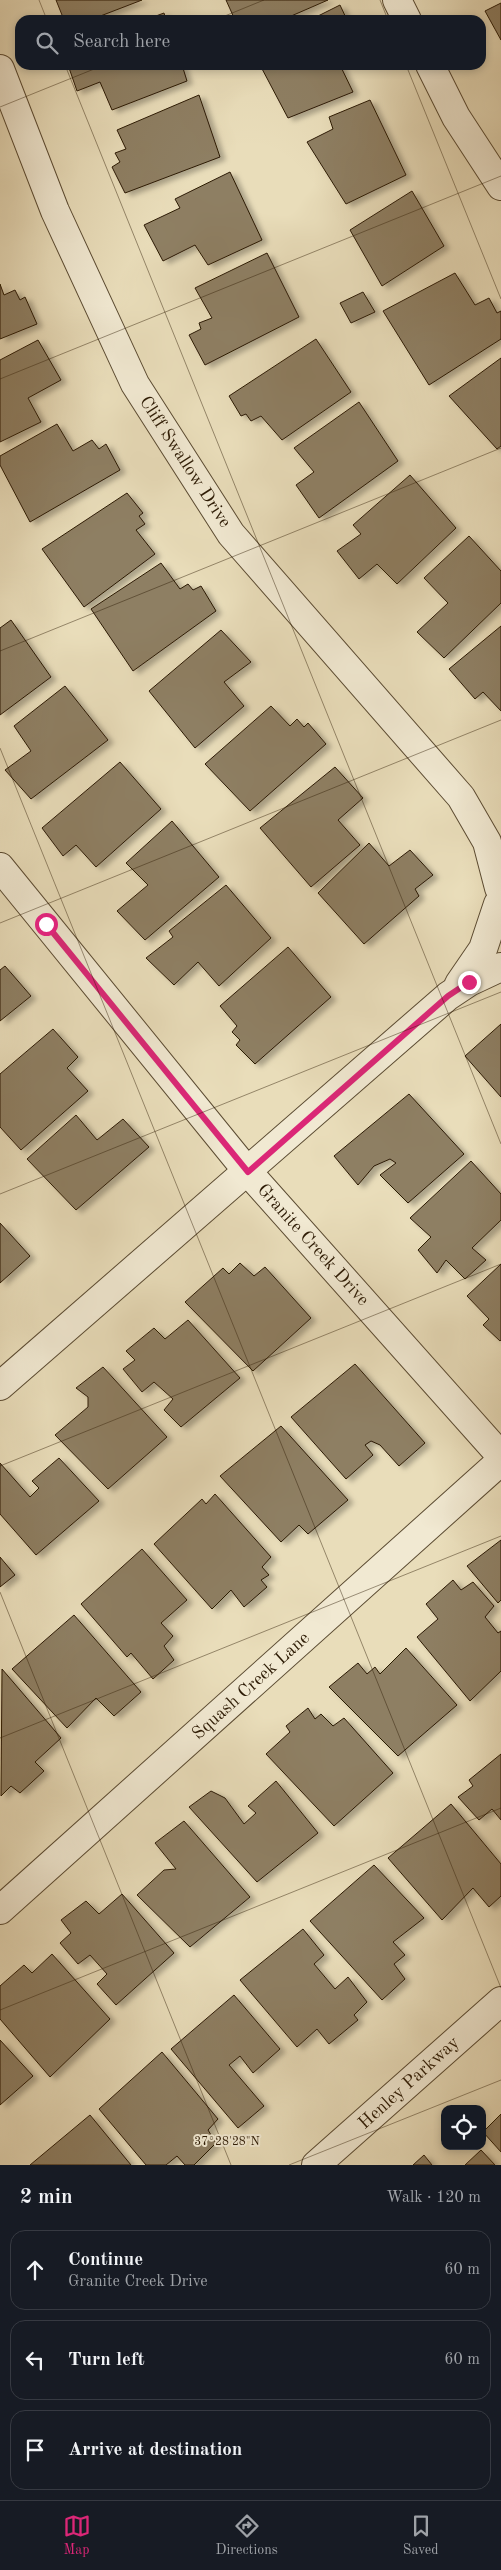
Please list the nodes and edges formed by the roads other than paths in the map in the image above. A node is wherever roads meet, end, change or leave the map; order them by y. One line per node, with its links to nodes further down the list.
1 (396, 0): 2 (street)
2 (404, 15)
3 (0, 69): 6 (street, Cliff Swallow Drive)
4 (432, 70): 5 (street)
5 (501, 186)
6 (461, 797): 7 (street, Cliff Swallow Drive); 9 (street, Cliff Swallow Drive)
7 (501, 826)
8 (0, 867): 12 (street, Granite Creek Drive)
9 (500, 899): 11 (street)
10 (501, 967): 11 (street)
11 (448, 996): 12 (street)
12 (248, 1172): 13 (street); 14 (street, Granite Creek Drive)
13 (0, 1386)
14 (501, 1456)
15 (501, 1461): 16 (street, Squash Creek Lane)
16 (0, 1910)
17 (501, 2001): 18 (street, Henley Parkway)
18 (316, 2165)

